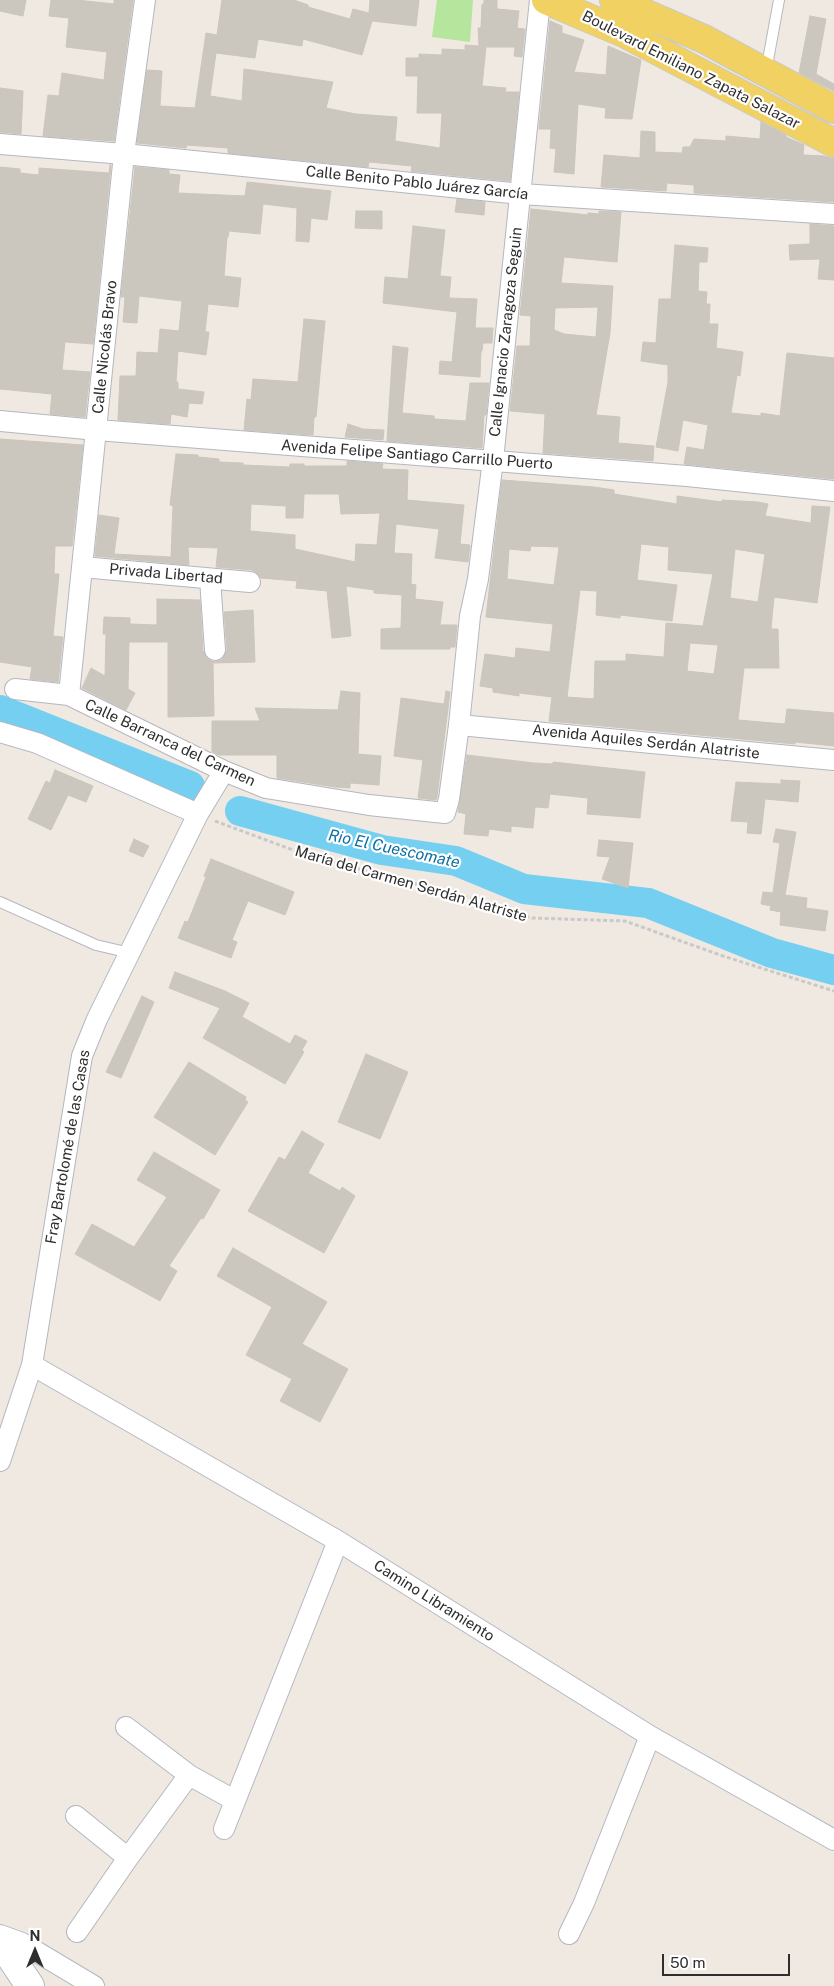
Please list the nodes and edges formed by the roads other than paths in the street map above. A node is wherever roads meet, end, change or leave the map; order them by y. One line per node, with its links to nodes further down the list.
1 (145, 0): 10 (street, Calle Nicolás Bravo)
2 (540, 0): 11 (street, Calle Ignacio Zaragoza Seguin)
3 (546, 0): 8 (main road, Boulevard Emiliano Zapata Salazar)
4 (614, 0): 6 (main road, Boulevard Emiliano Zapata Salazar)
5 (780, 0): 6 (lane)
6 (766, 72): 7 (main road, Boulevard Emiliano Zapata Salazar)
7 (834, 109)
8 (834, 143)
9 (0, 144): 10 (street, Calle Benito Pablo Juárez García)
10 (124, 154): 11 (street, Calle Benito Pablo Juárez García); 14 (street, Calle Nicolás Bravo)
11 (520, 194): 12 (street, Calle Benito Pablo Juárez García); 15 (street, Calle Ignacio Zaragoza Seguin)
12 (834, 214)
13 (0, 421): 14 (street, Avenida Felipe Santiago Carrillo Puerto)
14 (97, 430): 15 (street, Avenida Felipe Santiago Carrillo Puerto); 17 (street, Calle Nicolás Bravo)
15 (493, 460): 16 (street, Avenida Felipe Santiago Carrillo Puerto); 23 (street, Calle Ignacio Zaragoza Seguin)
16 (834, 491)
17 (82, 566): 18 (street, Privada Libertad); 22 (street, Calle Nicolás Bravo)
18 (210, 579): 19 (street, Privada Libertad); 20 (street)
19 (250, 582)
20 (215, 650)
21 (15, 688): 22 (street, Calle Barranca del Carmen)
22 (70, 695): 26 (street, Calle Barranca del Carmen)
23 (459, 725): 25 (street, Avenida Aquiles Serdán Alatriste); 28 (street, Calle Ignacio Zaragoza Seguin)
24 (0, 732): 27 (street)
25 (834, 760)
26 (222, 775): 27 (street, Fray Bartolomé de las Casas); 28 (street, Calle Barranca del Carmen)
27 (201, 810): 30 (street, Fray Bartolomé de las Casas)
28 (446, 812)
29 (0, 902): 30 (lane)
30 (130, 953): 31 (street, Fray Bartolomé de las Casas)
31 (32, 1365): 32 (street, Fray Bartolomé de las Casas); 33 (street, Camino Libramiento)
32 (0, 1460)
33 (338, 1542): 35 (street, Camino Libramiento); 37 (street)
34 (126, 1727): 36 (street)
35 (650, 1736): 40 (street, Camino Libramiento); 43 (street)
36 (189, 1774): 37 (street); 41 (street)
37 (234, 1800): 39 (street)
38 (76, 1816): 41 (street)
39 (224, 1830)
40 (834, 1840)
41 (128, 1858): 42 (street)
42 (78, 1932)
43 (569, 1934)
44 (0, 1935): 47 (street)
45 (0, 1941): 46 (street)
46 (30, 1986)
47 (94, 1986)

